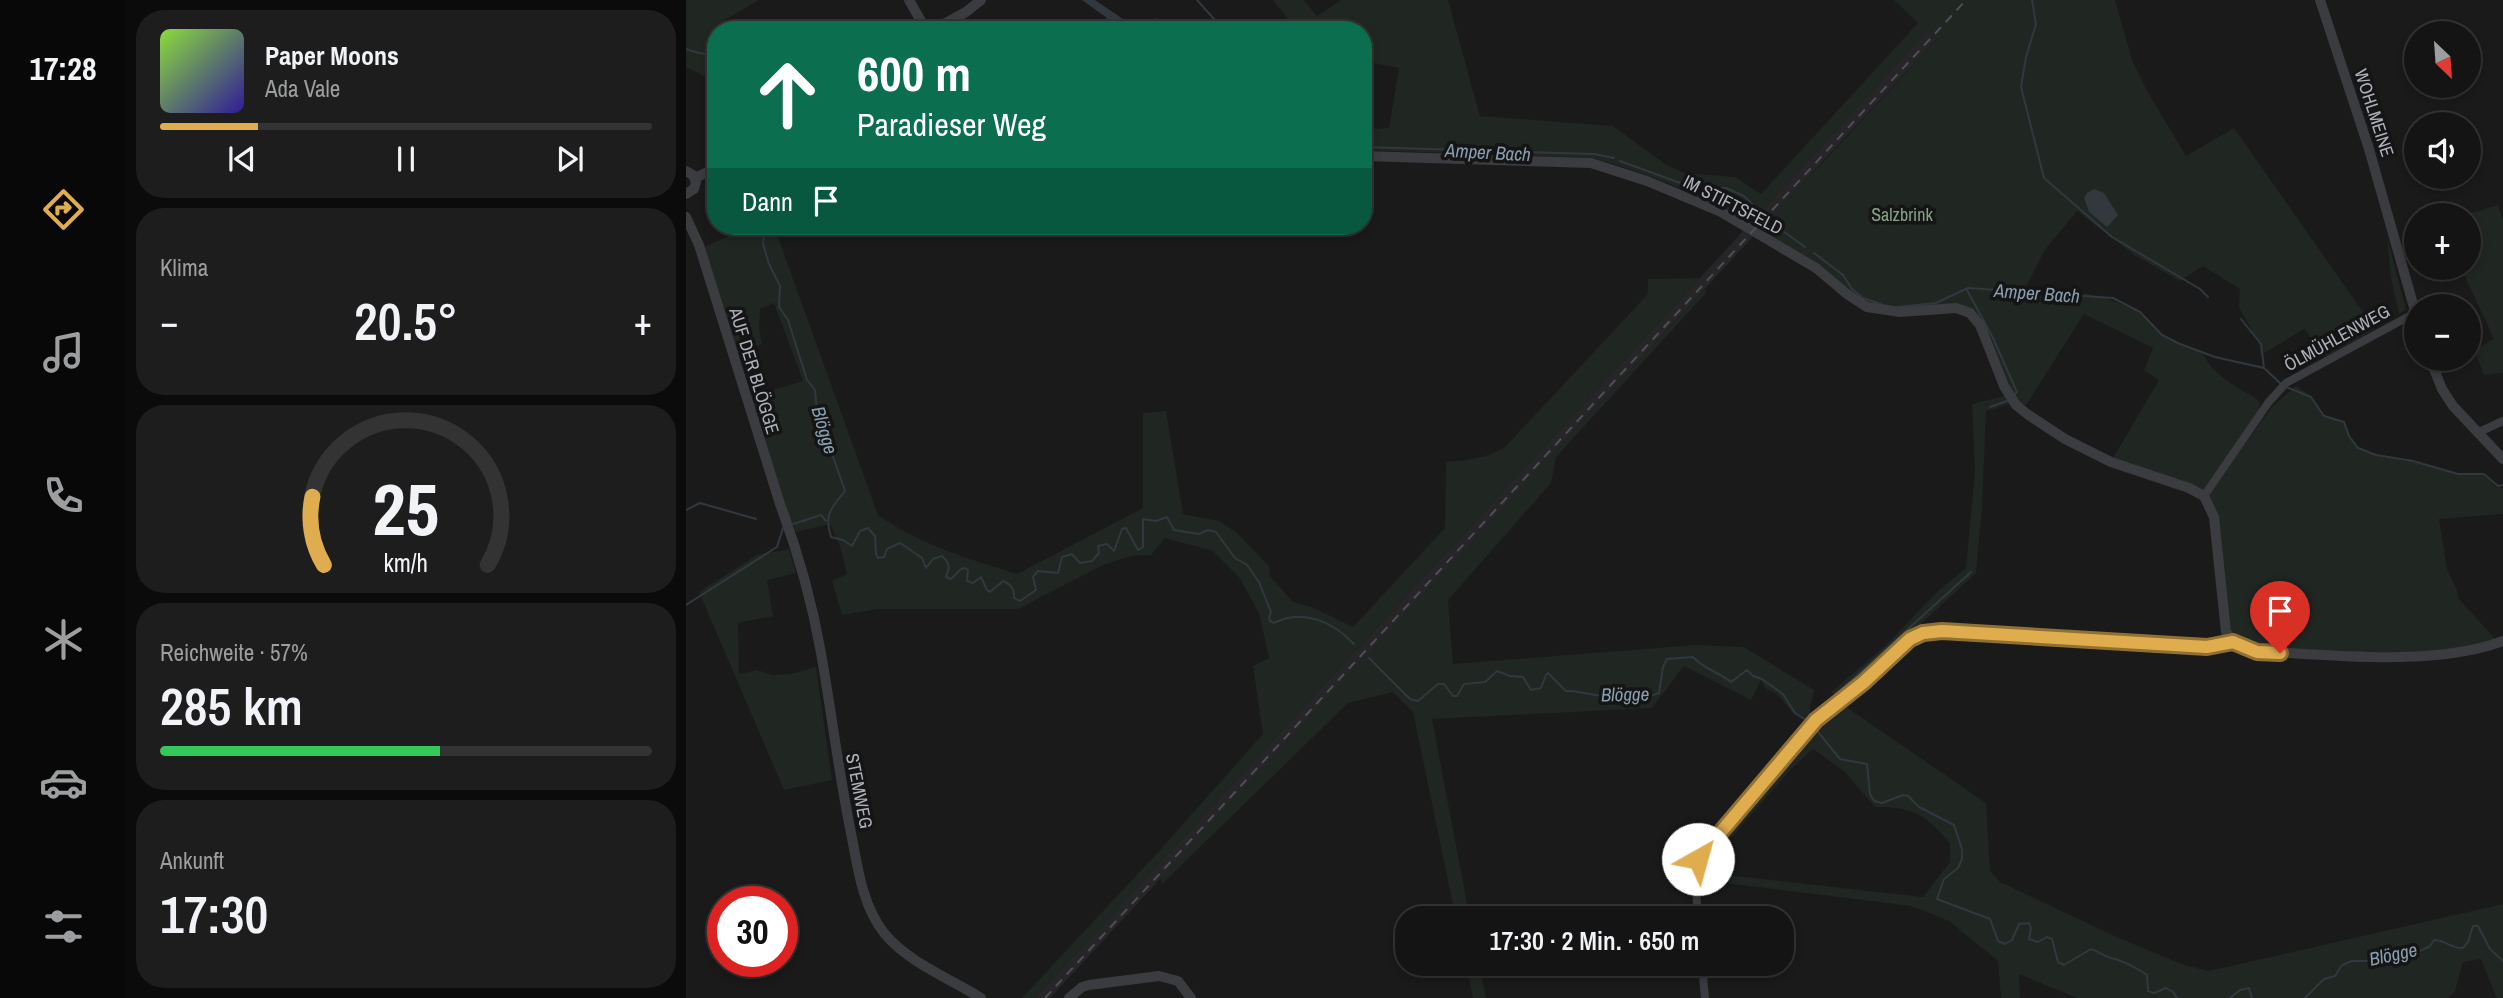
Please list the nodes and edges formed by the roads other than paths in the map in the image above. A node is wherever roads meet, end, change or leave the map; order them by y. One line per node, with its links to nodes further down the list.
1 (909, 0): 4 (street)
2 (981, 0): 5 (street)
3 (2320, 0): 12 (street, WOHLMEINE)
4 (921, 21)
5 (950, 21)
6 (1372, 156): 18 (street, IM STIFTSFELD)
7 (686, 171): 9 (street)
8 (707, 172): 9 (street)
9 (695, 178): 10 (street)
10 (686, 194)
11 (686, 217): 19 (street, AUF DER BLÖGGE)
12 (2410, 294)
13 (2404, 322): 18 (street, ÖLMÜHLENWEG)
14 (2435, 371): 16 (street)
15 (2503, 421): 16 (street)
16 (2479, 432): 17 (street)
17 (2503, 459)
18 (2204, 496): 21 (street)
19 (792, 535): 24 (street, STEMWEG)
20 (2503, 640): 21 (street)
21 (2233, 642): 22 (street)
22 (1697, 906)
23 (1703, 976): 27 (street)
24 (981, 998)
25 (1069, 998): 26 (street)
26 (1191, 998)
27 (1705, 998)

